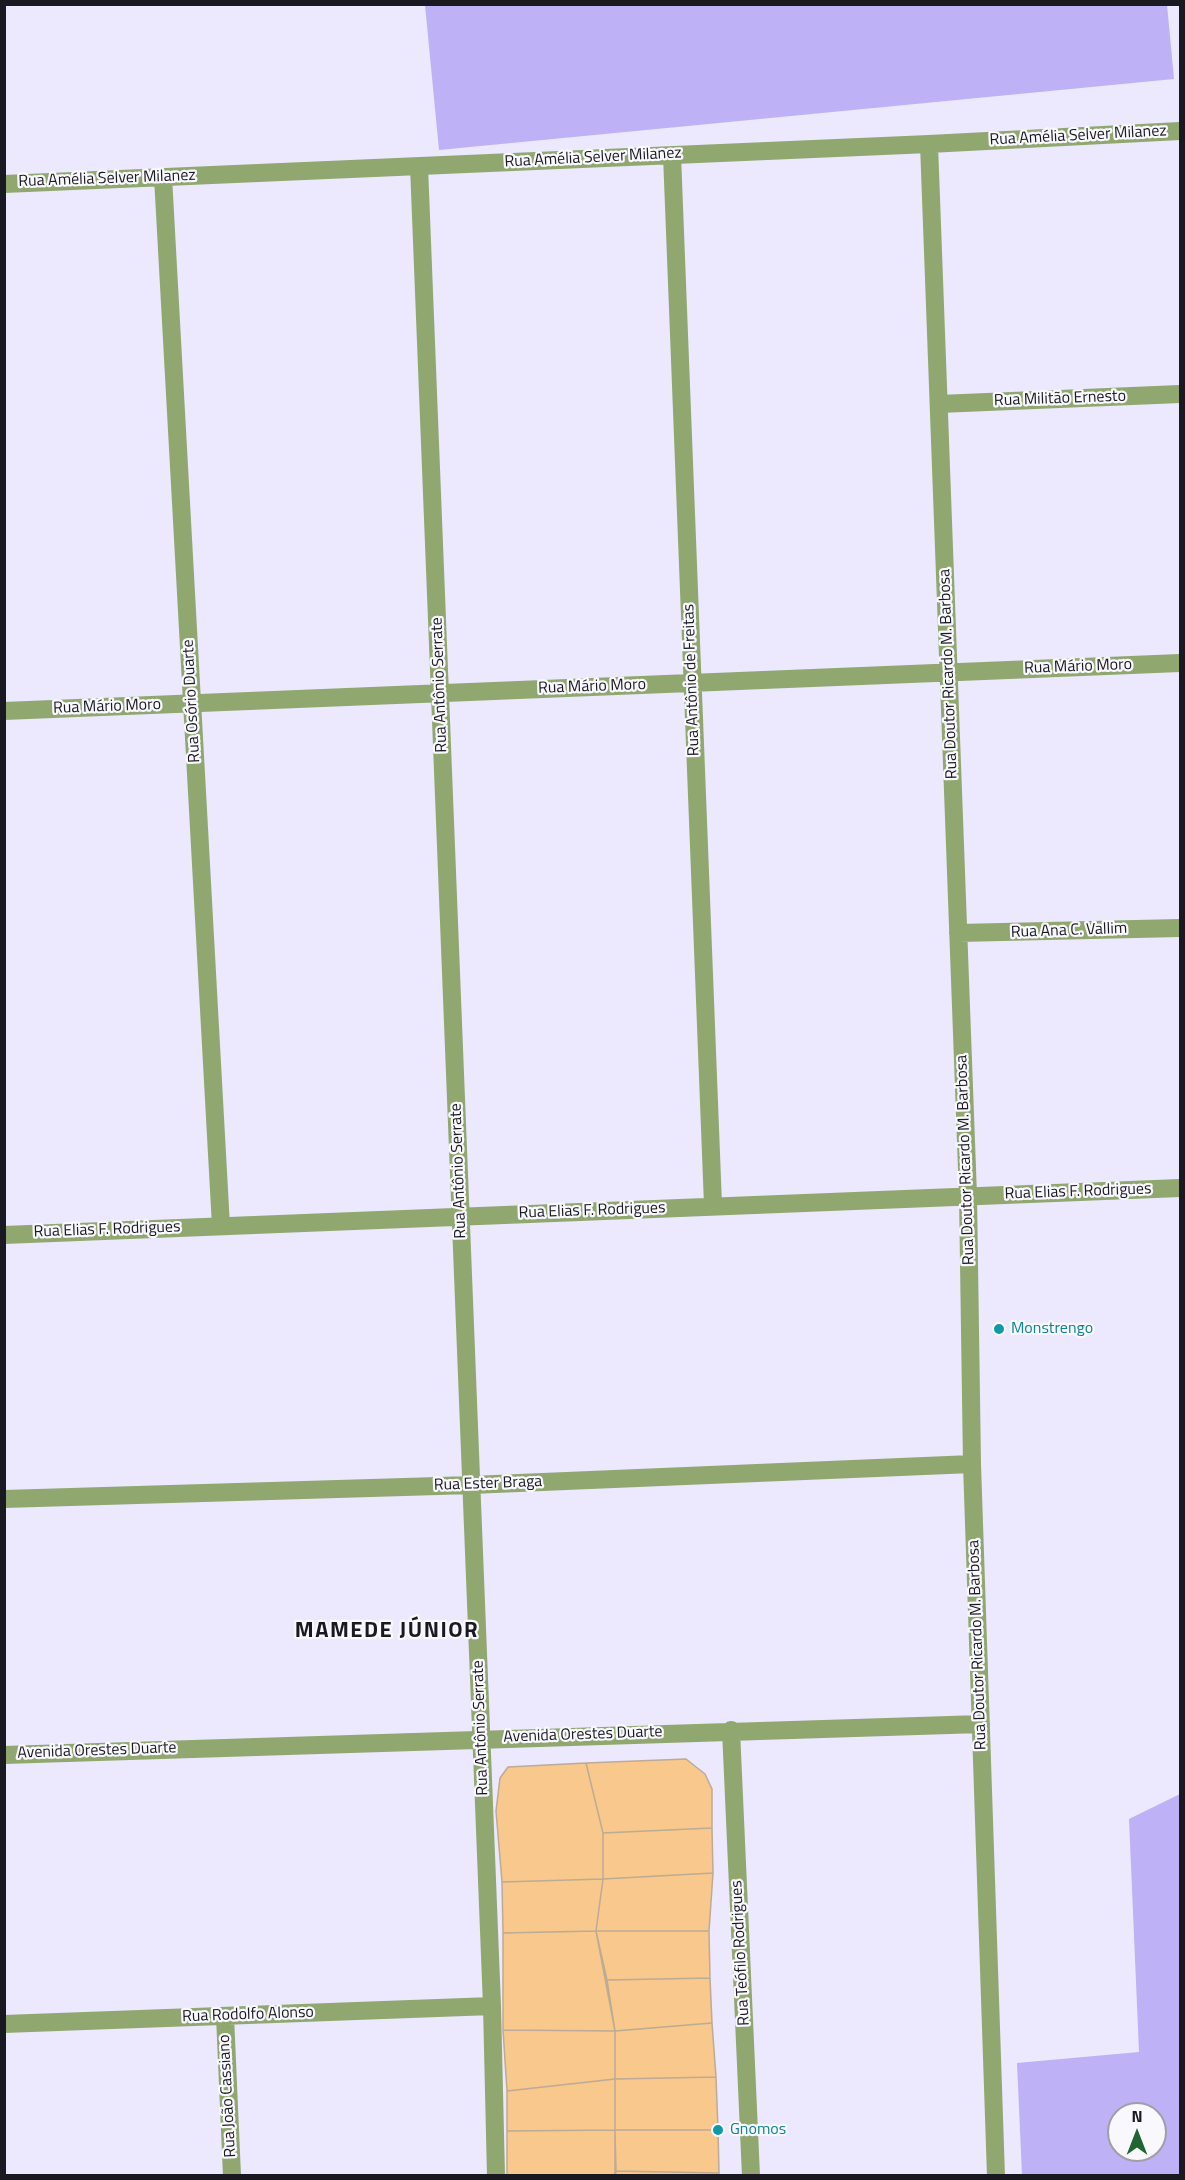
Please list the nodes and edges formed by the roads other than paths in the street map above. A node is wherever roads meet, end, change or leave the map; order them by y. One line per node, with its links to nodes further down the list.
1 (1180, 131): 2 (street, Rua Amélia Selver Milanez)
2 (929, 144): 3 (street, Rua Amélia Selver Milanez); 8 (street, Rua Doutor Ricardo M. Barbosa)
3 (672, 155): 4 (street, Rua Amélia Selver Milanez); 11 (street, Rua Antônio de Freitas)
4 (419, 166): 5 (street, Rua Amélia Selver Milanez); 12 (street, Rua Antônio Serrate)
5 (163, 177): 6 (street, Rua Amélia Selver Milanez); 13 (street, Rua Osório Duarte)
6 (4, 184)
7 (1180, 394): 8 (street, Rua Militão Ernesto)
8 (939, 404): 10 (street, Rua Doutor Ricardo M. Barbosa)
9 (1180, 663): 10 (street, Rua Mário Moro)
10 (949, 672): 11 (street, Rua Mário Moro); 16 (street, Rua Doutor Ricardo M. Barbosa)
11 (692, 682): 12 (street, Rua Mário Moro); 19 (street, Rua Antônio de Freitas)
12 (440, 693): 13 (street, Rua Mário Moro); 20 (street, Rua Antônio Serrate)
13 (192, 703): 14 (street, Rua Mário Moro); 21 (street, Rua Osório Duarte)
14 (4, 711)
15 (1180, 928): 16 (street, Rua Ana C. Vallim)
16 (958, 933): 18 (street, Rua Doutor Ricardo M. Barbosa)
17 (1180, 1188): 18 (street, Rua Elias F. Rodrigues)
18 (968, 1195): 19 (street, Rua Elias F. Rodrigues); 23 (street, Rua Doutor Ricardo M. Barbosa)
19 (713, 1205): 20 (street, Rua Elias F. Rodrigues)
20 (461, 1216): 21 (street, Rua Elias F. Rodrigues); 24 (street, Rua Antônio Serrate)
21 (222, 1226): 22 (street, Rua Elias F. Rodrigues)
22 (4, 1235)
23 (972, 1464): 24 (street, Rua Ester Braga); 26 (street, Rua Doutor Ricardo M. Barbosa)
24 (471, 1485): 25 (street, Rua Ester Braga); 28 (street, Rua Antônio Serrate)
25 (4, 1499)
26 (981, 1724): 27 (street, Avenida Orestes Duarte); 36 (street, Rua Doutor Ricardo M. Barbosa)
27 (731, 1730): 28 (street, Avenida Orestes Duarte); 35 (street, Rua Teófilo Rodrigues)
28 (482, 1739): 29 (street, Avenida Orestes Duarte); 30 (street, Rua Antônio Serrate)
29 (4, 1755)
30 (492, 2006): 31 (street, Rua Rodolfo Alonso); 34 (street, Rua Antônio Serrate)
31 (225, 2016): 32 (street, Rua Rodolfo Alonso); 33 (street, Rua João Cassiano)
32 (4, 2024)
33 (232, 2175)
34 (496, 2175)
35 (751, 2175)
36 (996, 2175)

